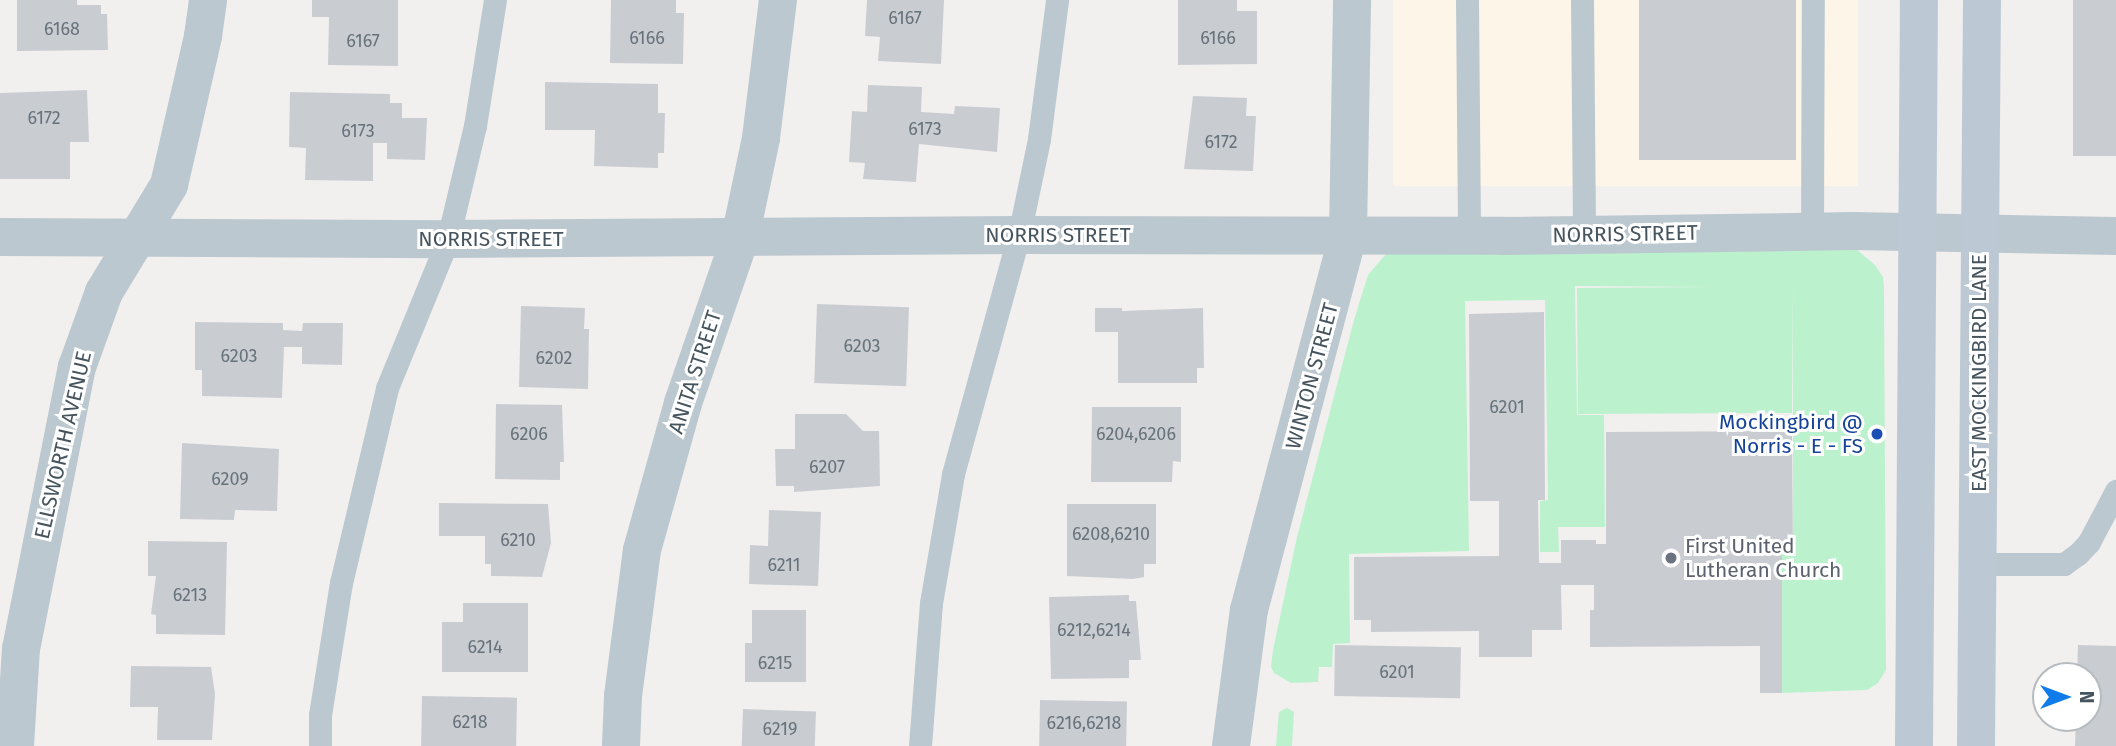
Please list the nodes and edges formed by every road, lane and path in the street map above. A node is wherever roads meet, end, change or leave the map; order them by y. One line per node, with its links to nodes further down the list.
1 (208, 0): 20 (street, ELLSWORTH AVENUE)
2 (495, 0): 22 (lane)
3 (778, 0): 21 (street, ANITA STREET)
4 (1057, 0): 15 (lane)
5 (1352, 0): 14 (street, WINTON STREET)
6 (1466, 0): 16 (lane)
7 (1582, 0): 17 (lane)
8 (1813, 0): 11 (lane)
9 (1919, 0): 12 (main road)
10 (1982, 0): 13 (main road, EAST MOCKINGBIRD LANE)
11 (1812, 232): 12 (street, NORRIS STREET); 17 (street, NORRIS STREET)
12 (1919, 232): 13 (street, NORRIS STREET); 30 (main road)
13 (1980, 233): 18 (street, NORRIS STREET); 24 (main road, EAST MOCKINGBIRD LANE)
14 (1348, 234): 15 (street, NORRIS STREET); 16 (street, NORRIS STREET); 29 (street, WINTON STREET)
15 (1019, 235): 21 (street, NORRIS STREET); 28 (lane)
16 (1469, 235): 17 (street, NORRIS STREET)
17 (1584, 235)
18 (2116, 236)
19 (0, 237): 20 (street, NORRIS STREET)
20 (136, 237): 22 (street, NORRIS STREET); 25 (street, ELLSWORTH AVENUE)
21 (740, 238): 22 (street, NORRIS STREET); 27 (street, ANITA STREET)
22 (448, 239): 26 (lane)
23 (2116, 491): 24 (lane)
24 (1977, 564): 31 (main road, EAST MOCKINGBIRD LANE)
25 (15, 746)
26 (320, 746)
27 (621, 746)
28 (920, 746)
29 (1231, 746)
30 (1914, 746)
31 (1976, 746)

